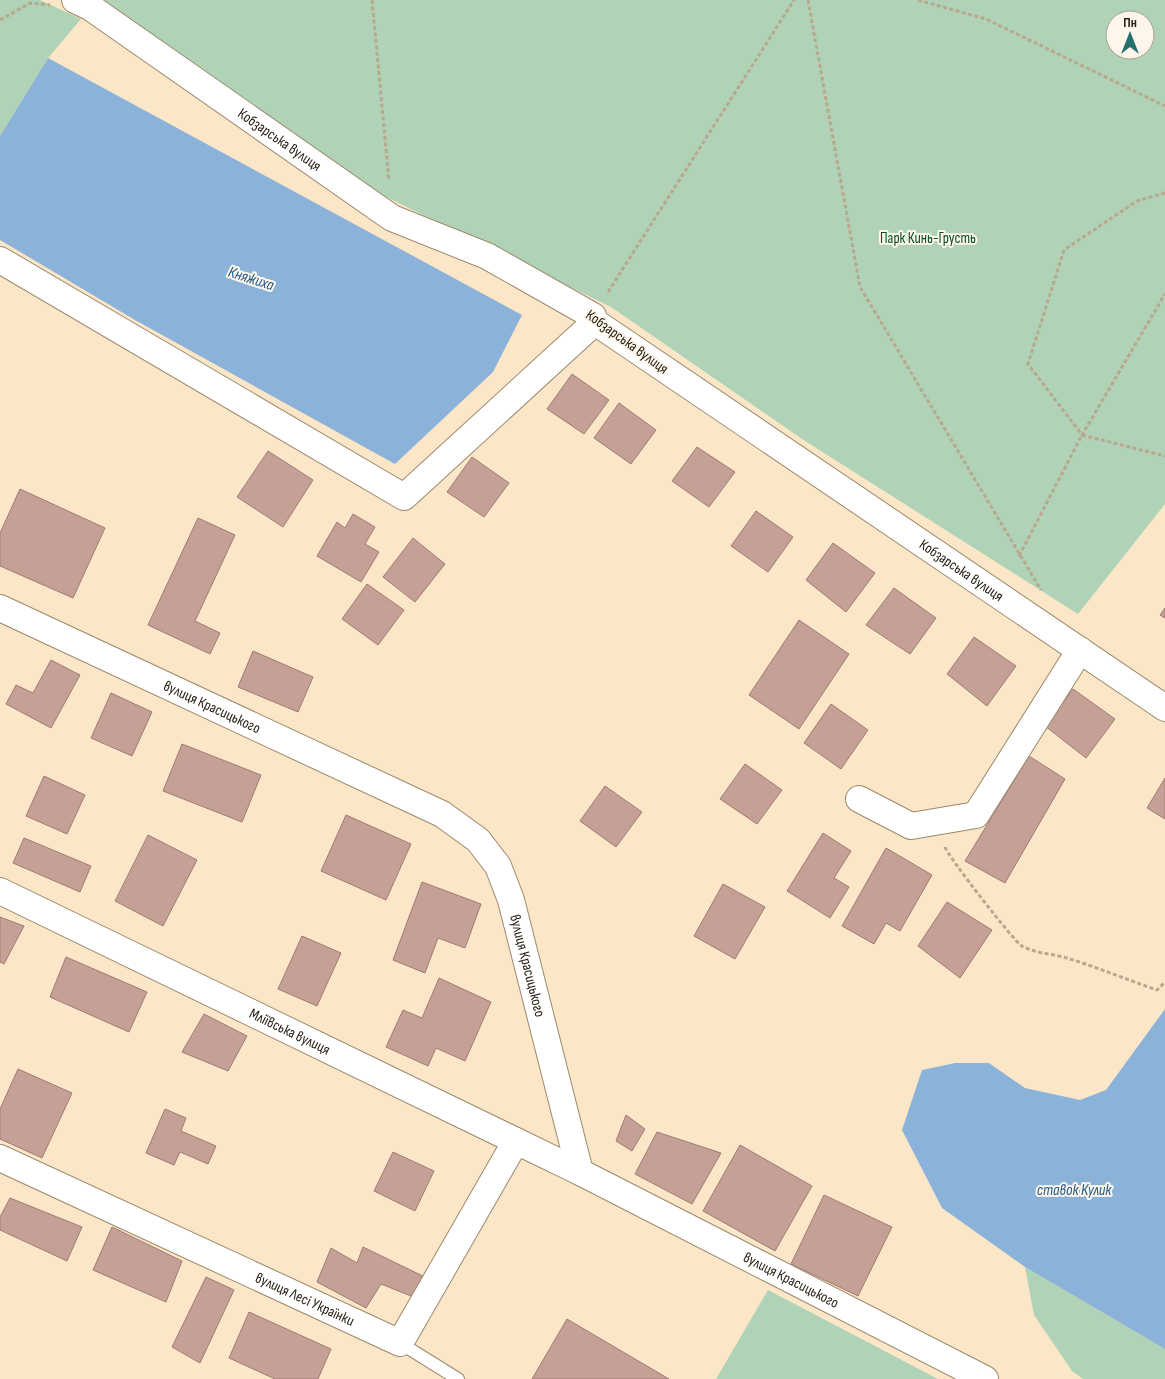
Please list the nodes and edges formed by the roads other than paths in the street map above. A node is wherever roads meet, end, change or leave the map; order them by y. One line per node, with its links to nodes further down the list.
1 (83, 4): 3 (street, Кобзарська вулиця)
2 (0, 260): 3 (street)
3 (594, 319): 5 (street, Кобзарська вулиця)
4 (0, 608): 11 (street, вулиця Красицького)
5 (1080, 650): 6 (street, Кобзарська вулиця); 7 (street)
6 (1165, 708)
7 (859, 799)
8 (0, 891): 9 (street, Мліївська вулиця)
9 (516, 1141): 11 (street, Мліївська вулиця); 12 (street)
10 (0, 1158): 12 (street, вулиця Лесі Українки)
11 (580, 1172): 14 (street, вулиця Красицького)
12 (400, 1343): 13 (lane)
13 (458, 1379)
14 (985, 1379)

